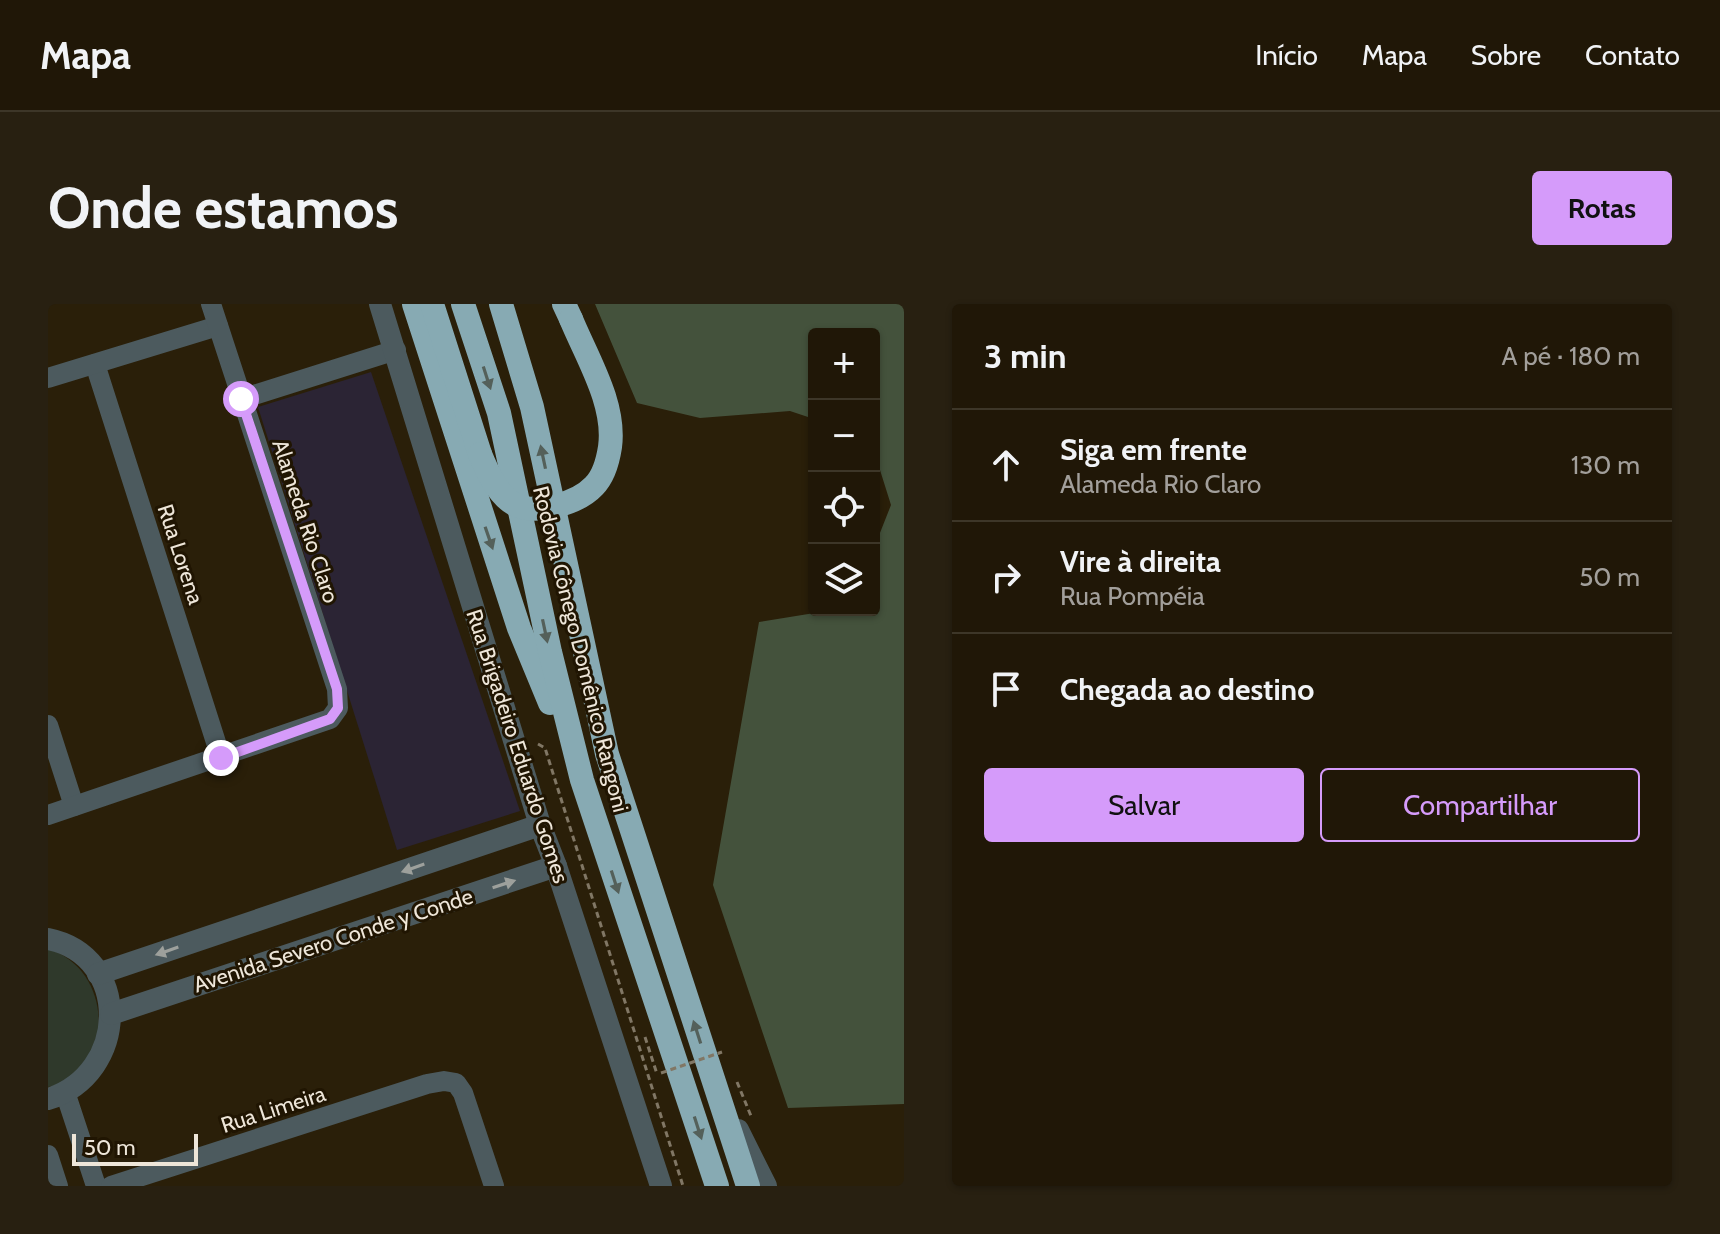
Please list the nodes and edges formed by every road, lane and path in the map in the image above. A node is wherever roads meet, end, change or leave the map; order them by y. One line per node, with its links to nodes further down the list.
1 (211, 304): 8 (street, Alameda Rio Claro)
2 (380, 304): 9 (street, Rua Brigadeiro Eduardo Gomes)
3 (414, 304): 16 (highway, one-way to 16)
4 (432, 304): 7 (highway, bridge)
5 (463, 304): 16 (highway, Rodovia Cônego Domênico Rangoni, one-way to 16)
6 (501, 304): 26 (highway, Rodovia Cônego Domênico Rangoni, one-way to 6)
7 (567, 312)
8 (218, 326): 10 (street); 12 (street, Alameda Rio Claro)
9 (396, 350): 12 (street); 19 (street, Rua Brigadeiro Eduardo Gomes)
10 (95, 364): 11 (street); 15 (street, Rua Lorena)
11 (48, 378)
12 (241, 399): 15 (street, Alameda Rio Claro)
13 (48, 725): 17 (street)
14 (538, 744): 34 (path)
15 (221, 758): 17 (street)
16 (582, 780): 35 (highway, Rodovia Cônego Domênico Rangoni, one-way to 35)
17 (74, 806): 18 (street)
18 (48, 815)
19 (540, 825): 20 (street, Rua Brigadeiro Eduardo Gomes); 22 (street, Avenida Severo Conde y Conde, one-way to 22)
20 (556, 866): 23 (street, Avenida Severo Conde y Conde, one-way to 20); 33 (street, Rua Brigadeiro Eduardo Gomes)
21 (48, 939): 22 (street)
22 (98, 974): 23 (street)
23 (111, 1014): 27 (street)
24 (722, 1052): 25 (path, bridge)
25 (661, 1073)
26 (712, 1079): 36 (highway, Rodovia Cônego Domênico Rangoni); 37 (street)
27 (56, 1096): 30 (street)
28 (48, 1155): 29 (street)
29 (58, 1186)
30 (96, 1186)
31 (111, 1186): 32 (street, Rua Limeira)
32 (494, 1186)
33 (661, 1186)
34 (683, 1186)
35 (717, 1186)
36 (748, 1186)
37 (766, 1186)

